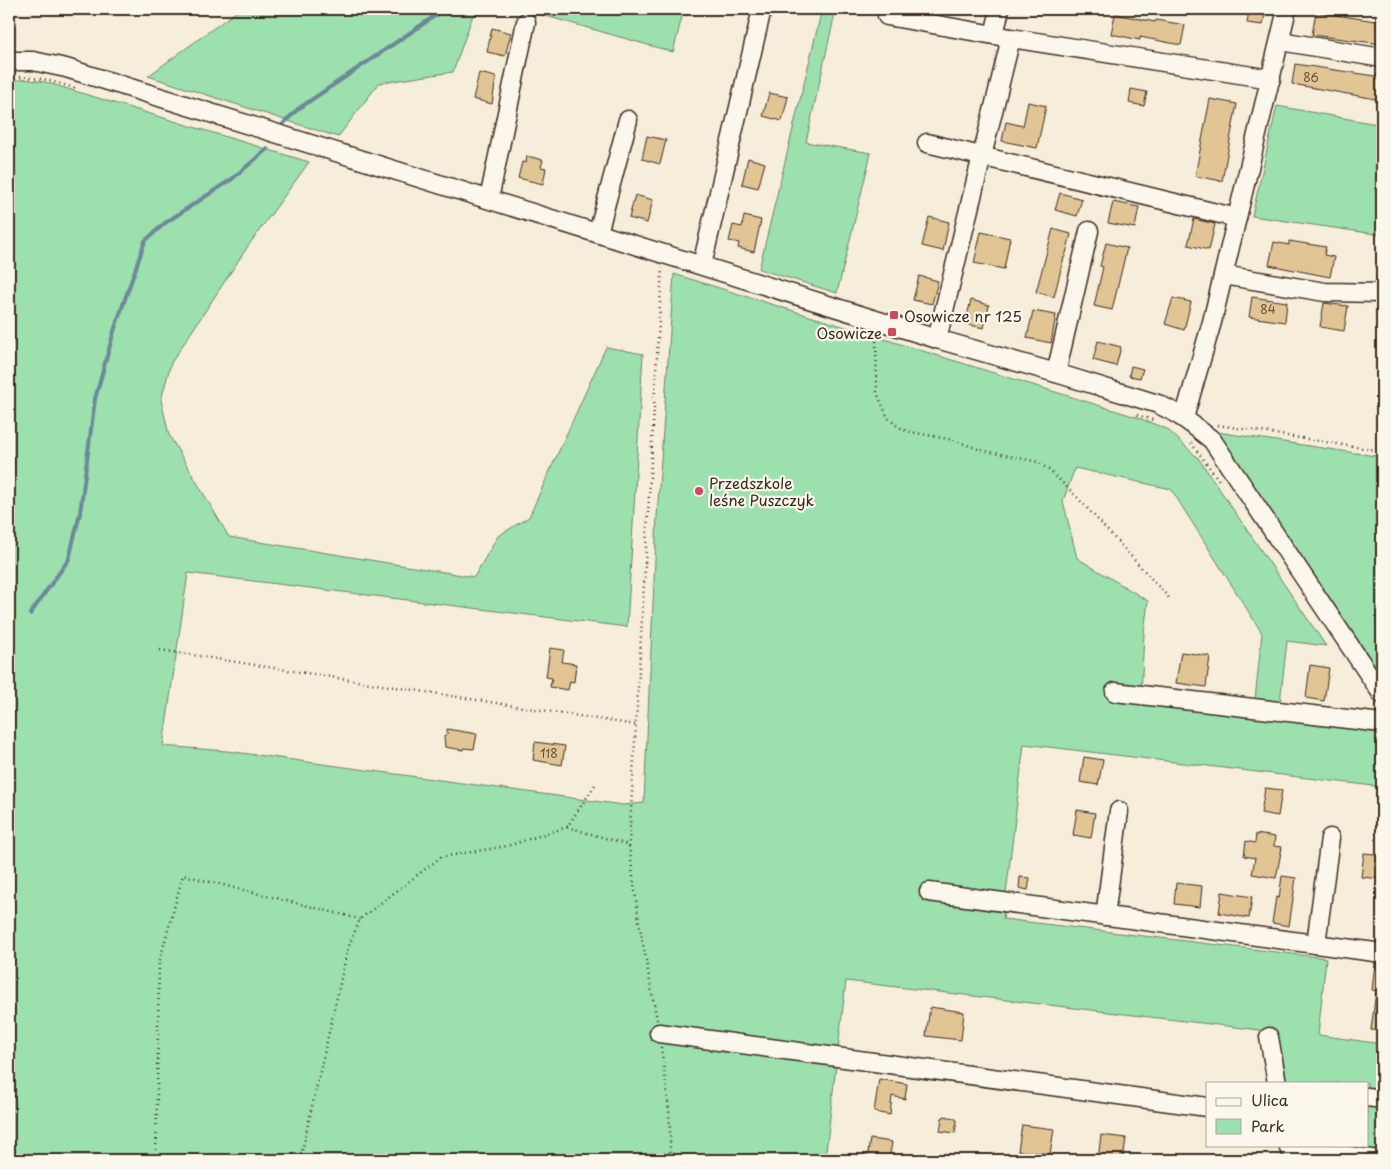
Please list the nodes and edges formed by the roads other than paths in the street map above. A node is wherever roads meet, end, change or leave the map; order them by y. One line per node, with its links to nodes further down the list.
1 (762, 9): 18 (street)
2 (1000, 9): 6 (street)
3 (1287, 9): 7 (street)
4 (887, 16): 6 (street)
5 (526, 22): 14 (street)
6 (1003, 36): 10 (street); 13 (street)
7 (1280, 41): 8 (street); 10 (street)
8 (1382, 58)
9 (11, 68): 14 (street)
10 (1271, 79): 15 (street)
11 (628, 120): 17 (street)
12 (927, 143): 13 (street)
13 (982, 157): 15 (street); 21 (street)
14 (489, 199): 17 (street)
15 (1237, 218): 19 (street)
16 (1089, 231): 22 (street)
17 (598, 233): 18 (street)
18 (702, 265): 21 (street)
19 (1223, 275): 20 (street); 23 (street)
20 (1382, 294)
21 (937, 339): 22 (street)
22 (1056, 373): 23 (street)
23 (1190, 429): 25 (street)
24 (1115, 692): 26 (street)
25 (1382, 694)
26 (1382, 723)
27 (1119, 811): 30 (street)
28 (1330, 838): 31 (street)
29 (929, 892): 30 (street)
30 (1105, 916): 31 (street)
31 (1316, 944): 32 (street)
32 (1382, 953)
33 (659, 1033): 38 (street)
34 (1269, 1037): 35 (street)
35 (1277, 1082)
36 (1368, 1097): 37 (street)
37 (1382, 1099)
38 (1206, 1107)
39 (1289, 1151): 40 (street)
40 (1379, 1160)

